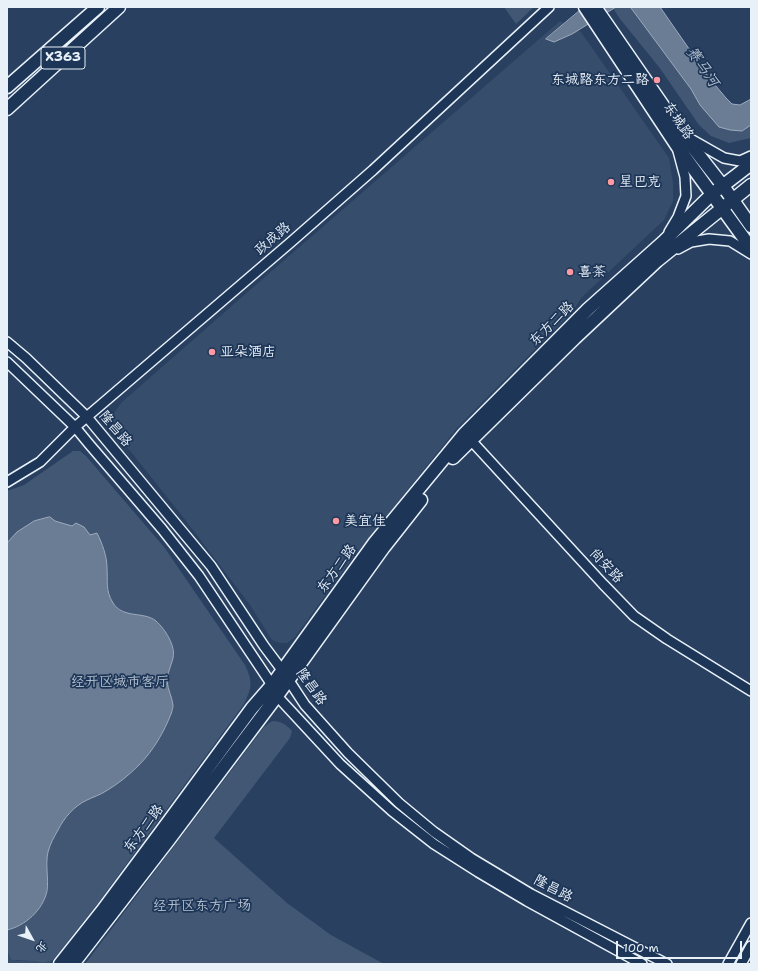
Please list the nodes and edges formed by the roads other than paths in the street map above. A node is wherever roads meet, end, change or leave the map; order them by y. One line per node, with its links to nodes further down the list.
1 (98, 7): 7 (main road, X363)
2 (119, 7): 8 (main road, X363)
3 (549, 7): 25 (street, 政成路)
4 (585, 7): 6 (main road, 东城路)
5 (595, 7): 6 (main road, 东城路)
6 (602, 24): 9 (main road, 东城路); 10 (main road, 东城路)
7 (7, 87)
8 (7, 109)
9 (684, 136): 11 (street); 14 (main road, 东城路)
10 (677, 146): 15 (main road, 东城路); 19 (street)
11 (751, 156)
12 (751, 164): 14 (main road, 东方二路)
13 (751, 185): 16 (main road, 东方二路)
14 (723, 186): 15 (main road, 东方二路); 16 (main road, 东城路)
15 (712, 194): 17 (main road, 东城路); 19 (main road, 东方二路)
16 (733, 200): 17 (main road, 东方二路); 18 (main road, 东城路)
17 (722, 208): 20 (main road, 东城路); 22 (main road, 东方二路)
18 (751, 226)
19 (663, 242): 27 (main road, 东方二路)
20 (751, 248)
21 (751, 254): 22 (street)
22 (657, 261): 27 (main road, 东方二路)
23 (7, 342): 25 (street, 隆昌路)
24 (7, 362): 26 (street, 隆昌路)
25 (87, 418): 26 (street, 政成路); 29 (street, 隆昌路)
26 (76, 427): 28 (street, 政成路); 30 (street, 隆昌路)
27 (468, 437): 29 (main road, 东方二路); 31 (street, 尚安路)
28 (7, 482)
29 (285, 675): 30 (main road, 东方二路); 32 (main road, 东方二路); 38 (street, 隆昌路)
30 (272, 685): 32 (street, 隆昌路); 35 (main road, 东方二路)
31 (751, 690)
32 (277, 696): 36 (main road, 东方二路); 37 (street, 隆昌路)
33 (751, 923): 39 (street)
34 (751, 946): 40 (street)
35 (60, 964)
36 (72, 964)
37 (642, 964)
38 (667, 964)
39 (728, 964)
40 (741, 964)

